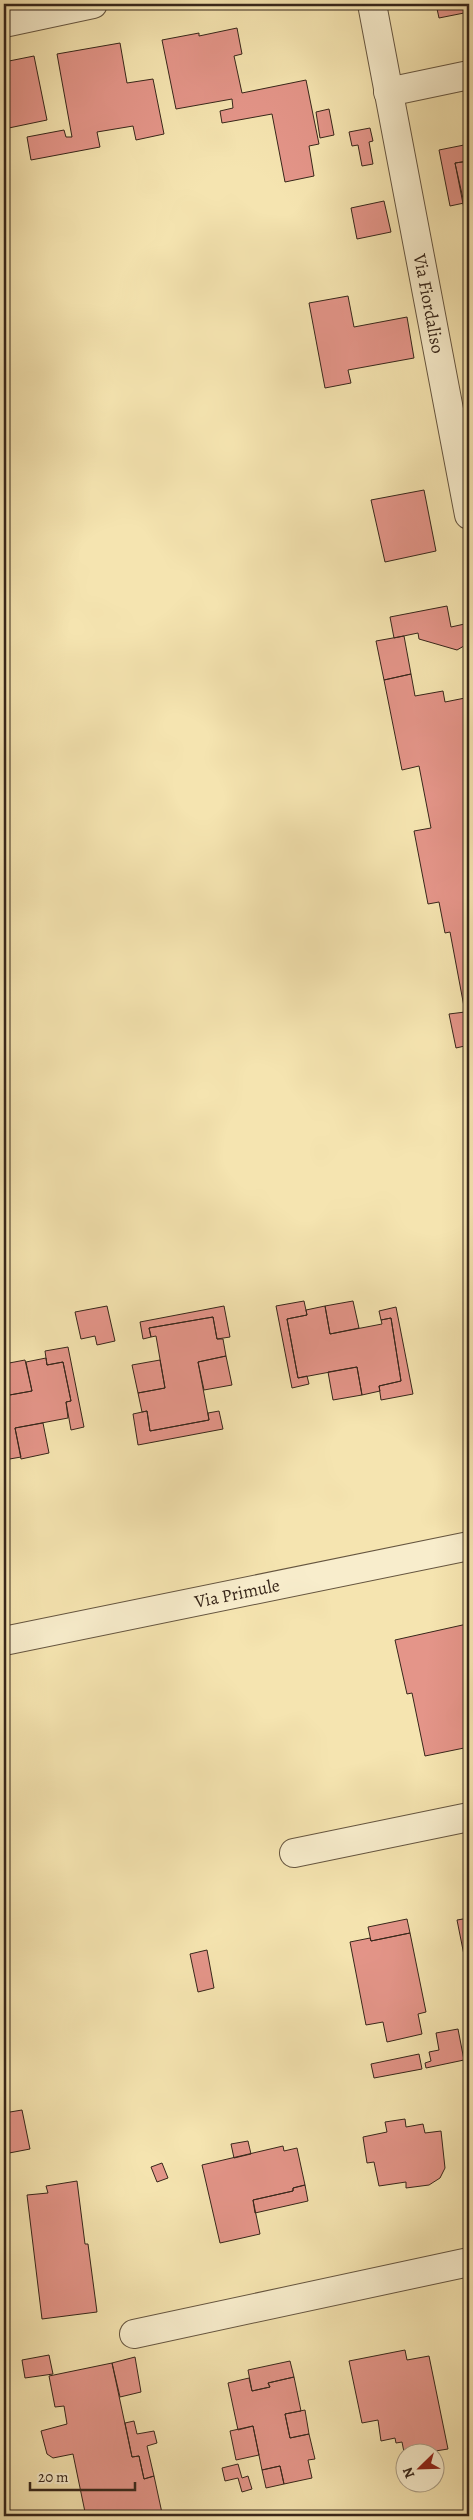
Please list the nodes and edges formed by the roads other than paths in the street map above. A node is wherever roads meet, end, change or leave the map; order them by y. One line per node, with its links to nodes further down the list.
1 (93, 4): 3 (street)
2 (372, 4): 5 (street, Via Fiordaliso)
3 (4, 23)
4 (469, 75): 5 (street)
5 (388, 92): 6 (street, Via Fiordaliso)
6 (469, 515)
7 (469, 1546): 8 (street, Via Primule)
8 (4, 1641)
9 (469, 1817): 10 (street)
10 (294, 1854)
11 (469, 2262): 12 (street)
12 (134, 2334)

